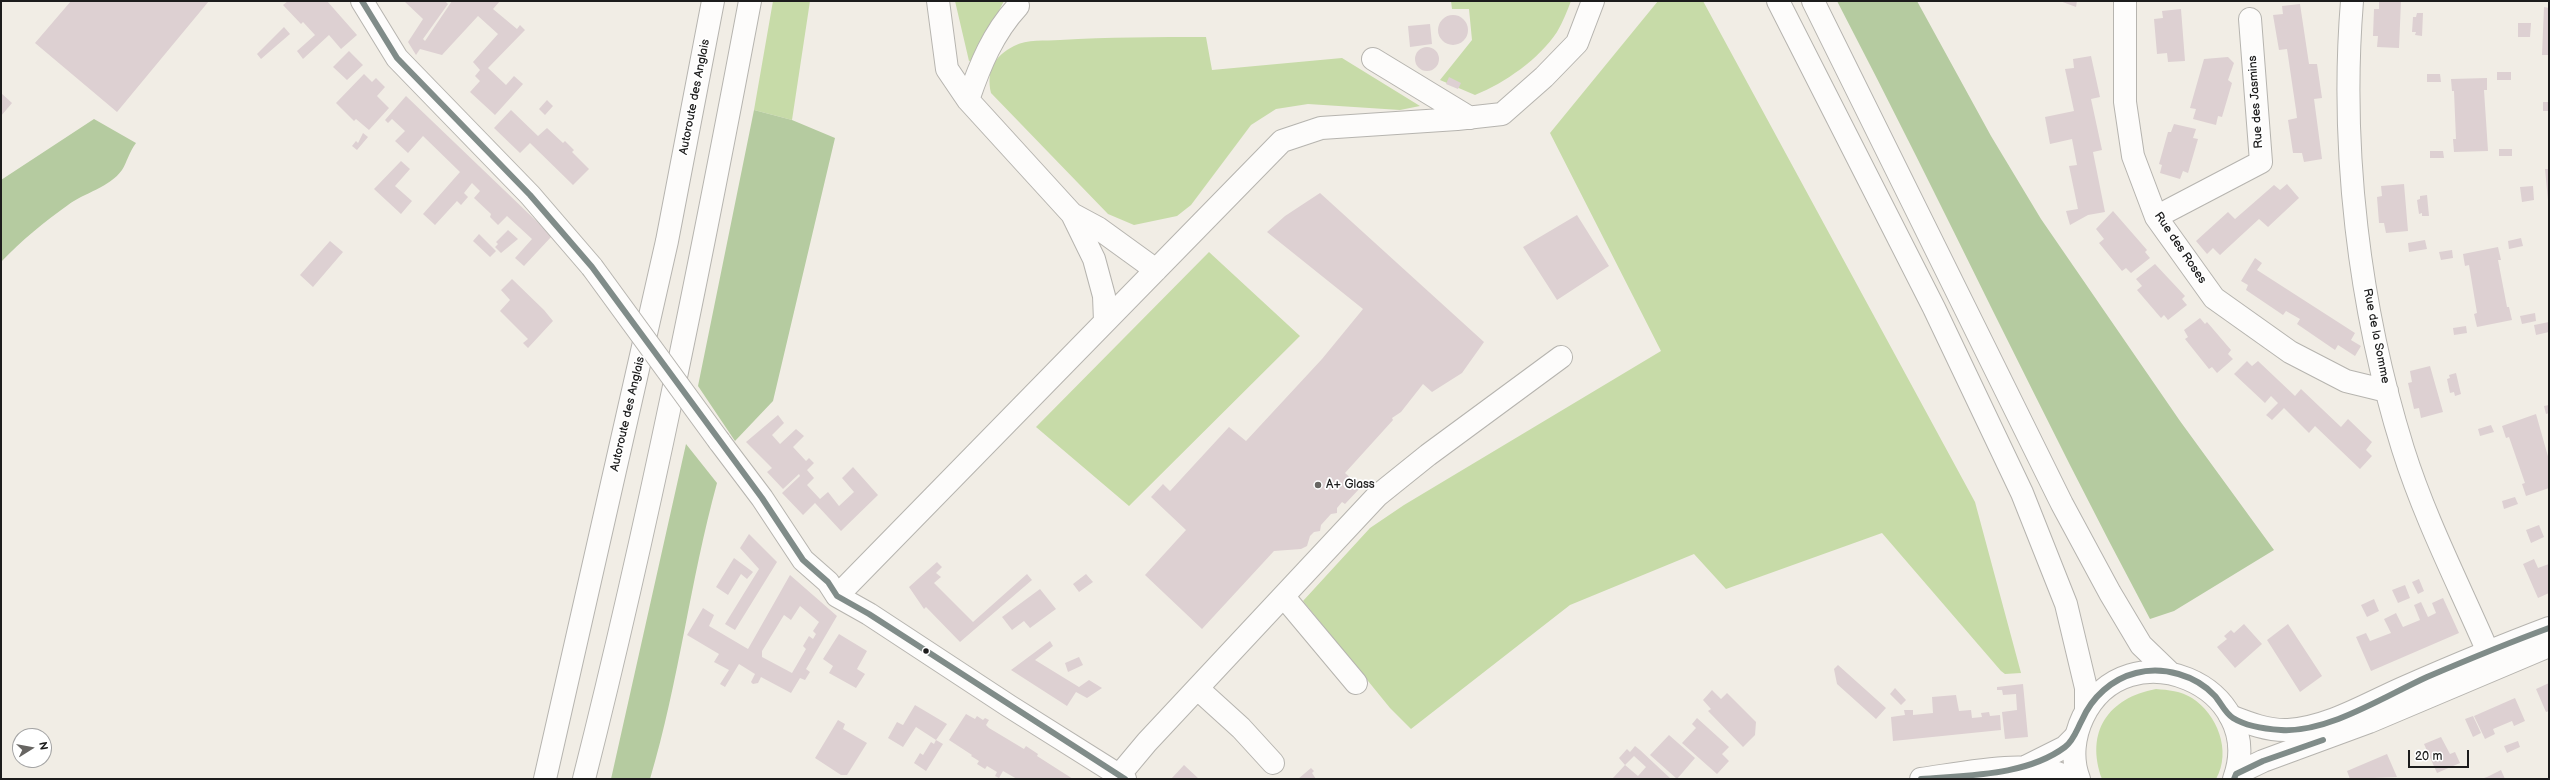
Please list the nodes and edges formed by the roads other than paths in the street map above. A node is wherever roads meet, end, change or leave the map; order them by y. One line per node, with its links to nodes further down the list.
1 (362, 1): 21 (main road, bridge)
2 (713, 1): 37 (main road, Autoroute des Anglais)
3 (750, 1): 38 (main road)
4 (938, 1): 13 (main road)
5 (1593, 1): 14 (main road)
6 (1778, 1): 30 (main road)
7 (1813, 1): 26 (main road)
8 (2125, 1): 16 (main road, Rue des Roses)
9 (2352, 1): 20 (main road, Rue de la Somme)
10 (1018, 6): 13 (main road)
11 (2250, 19): 16 (main road, Rue des Jasmins)
12 (1373, 60): 14 (main road)
13 (968, 100): 15 (main road)
14 (1470, 118): 17 (main road)
15 (1072, 214): 17 (main road); 18 (main road)
16 (2156, 217): 20 (main road, Rue des Roses)
17 (1156, 270): 18 (main road)
18 (1106, 321): 21 (main road)
19 (1561, 357): 22 (main road)
20 (2387, 391): 25 (main road, Rue de la Somme)
21 (837, 596): 36 (main road)
22 (1284, 597): 27 (main road); 28 (main road)
23 (2549, 628): 25 (main road)
24 (2549, 646): 29 (main road)
25 (2488, 652): 29 (main road); 31 (main road)
26 (2169, 672): 30 (main road); 31 (main road)
27 (1356, 684)
28 (1198, 689): 33 (main road); 36 (main road)
29 (2410, 705): 35 (main road)
30 (2086, 710): 32 (main road)
31 (2230, 716): 35 (main road)
32 (2076, 736): 34 (main road); 41 (main road)
33 (1273, 763)
34 (2027, 766): 39 (main road); 40 (main road)
35 (2235, 776)
36 (1120, 777)
37 (545, 779)
38 (584, 779)
39 (1920, 779)
40 (2069, 779)
41 (2079, 779)

